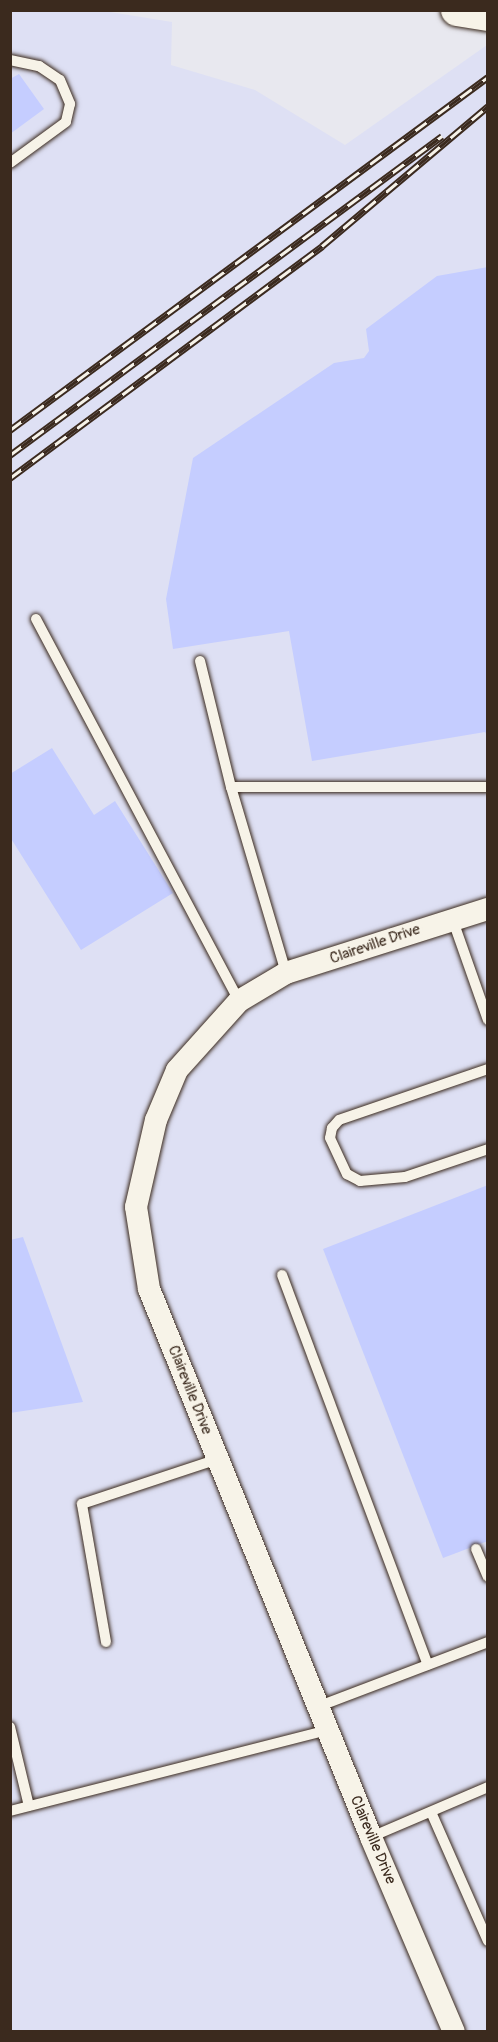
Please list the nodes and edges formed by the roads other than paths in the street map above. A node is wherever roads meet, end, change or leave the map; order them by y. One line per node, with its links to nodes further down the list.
1 (457, 10): 2 (main road)
2 (488, 15)
3 (10, 60): 4 (lane)
4 (10, 163)
5 (36, 619): 12 (lane)
6 (200, 661): 7 (lane)
7 (231, 787): 8 (lane); 11 (lane)
8 (488, 787)
9 (488, 909): 10 (street, Claireville Drive)
10 (452, 918): 11 (street, Claireville Drive); 13 (lane)
11 (286, 973): 12 (street, Claireville Drive)
12 (239, 1001): 17 (street, Claireville Drive)
13 (488, 1020)
14 (488, 1070): 15 (lane)
15 (488, 1149)
16 (282, 1275): 22 (lane)
17 (218, 1459): 20 (lane); 23 (street, Claireville Drive)
18 (476, 1549): 19 (lane)
19 (488, 1577)
20 (106, 1642)
21 (488, 1642): 22 (lane)
22 (428, 1665): 23 (lane)
23 (317, 1707): 25 (street, Claireville Drive)
24 (10, 1727): 27 (lane)
25 (327, 1730): 27 (lane); 30 (street, Claireville Drive)
26 (488, 1788): 29 (lane)
27 (29, 1806): 28 (lane)
28 (10, 1811)
29 (431, 1812): 30 (lane); 31 (lane)
30 (371, 1837): 32 (street, Claireville Drive)
31 (488, 1941)
32 (454, 2031)

